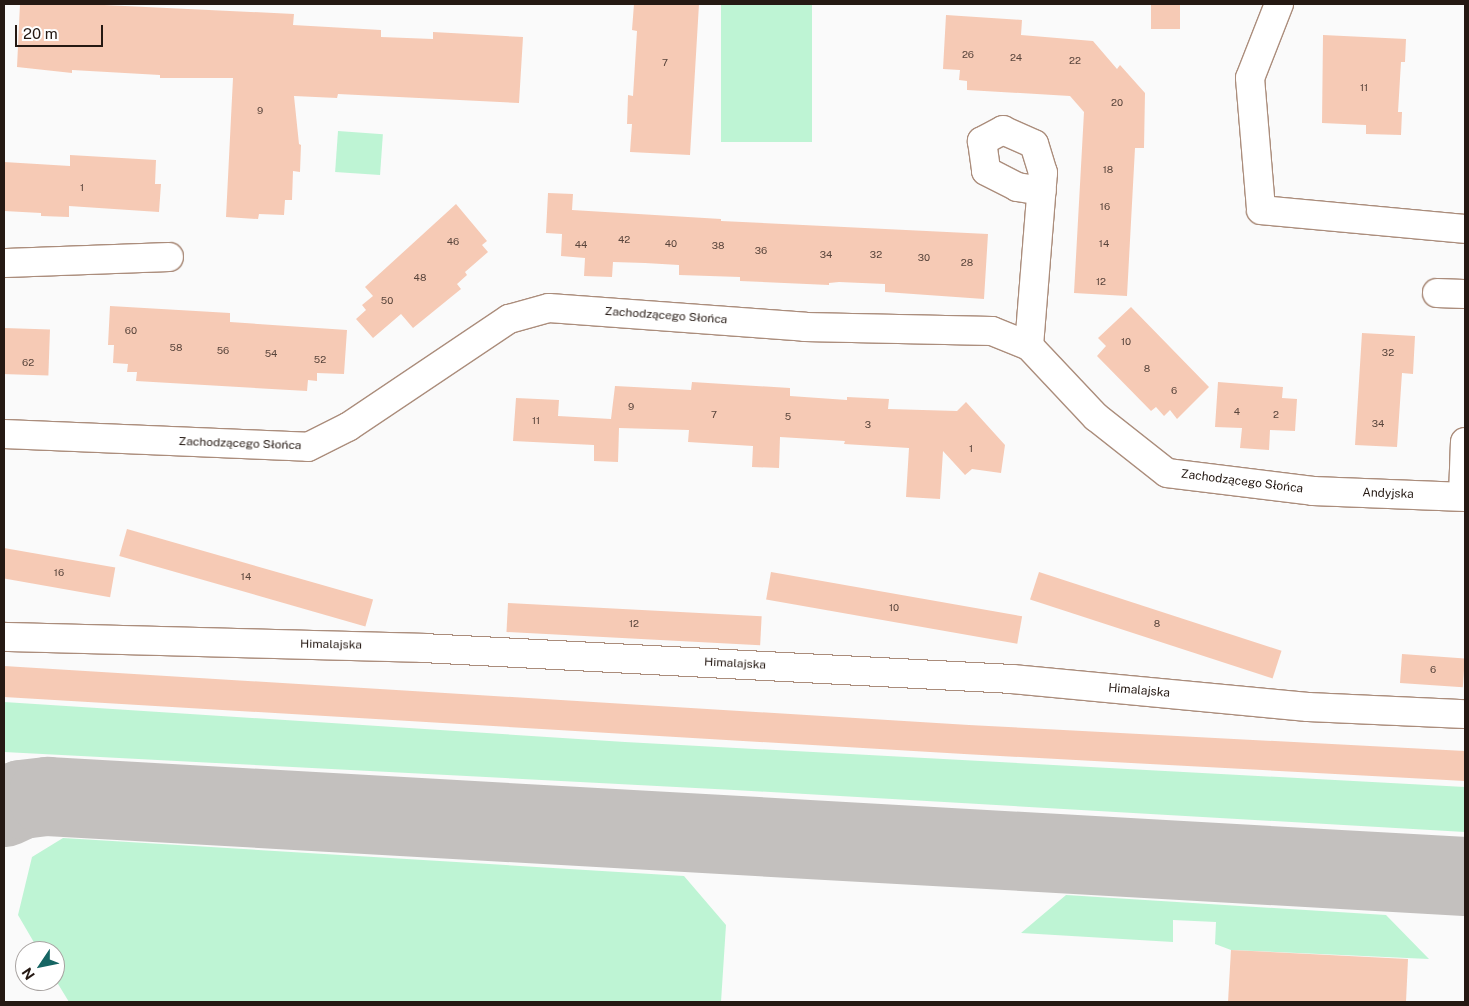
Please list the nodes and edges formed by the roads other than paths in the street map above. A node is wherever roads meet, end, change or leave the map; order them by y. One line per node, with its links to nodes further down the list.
1 (1279, 4): 3 (street)
2 (1042, 191): 8 (street)
3 (1465, 229)
4 (169, 257): 5 (street)
5 (4, 263)
6 (1437, 292): 7 (street)
7 (1465, 294)
8 (1029, 346): 9 (street, Zachodzącego Słońca); 11 (street, Zachodzącego Słońca)
9 (4, 434)
10 (1465, 442): 12 (street, Andyjska)
11 (1314, 491): 12 (street, Andyjska)
12 (1464, 496)
13 (4, 637): 14 (street, Himalajska)
14 (1465, 714)

